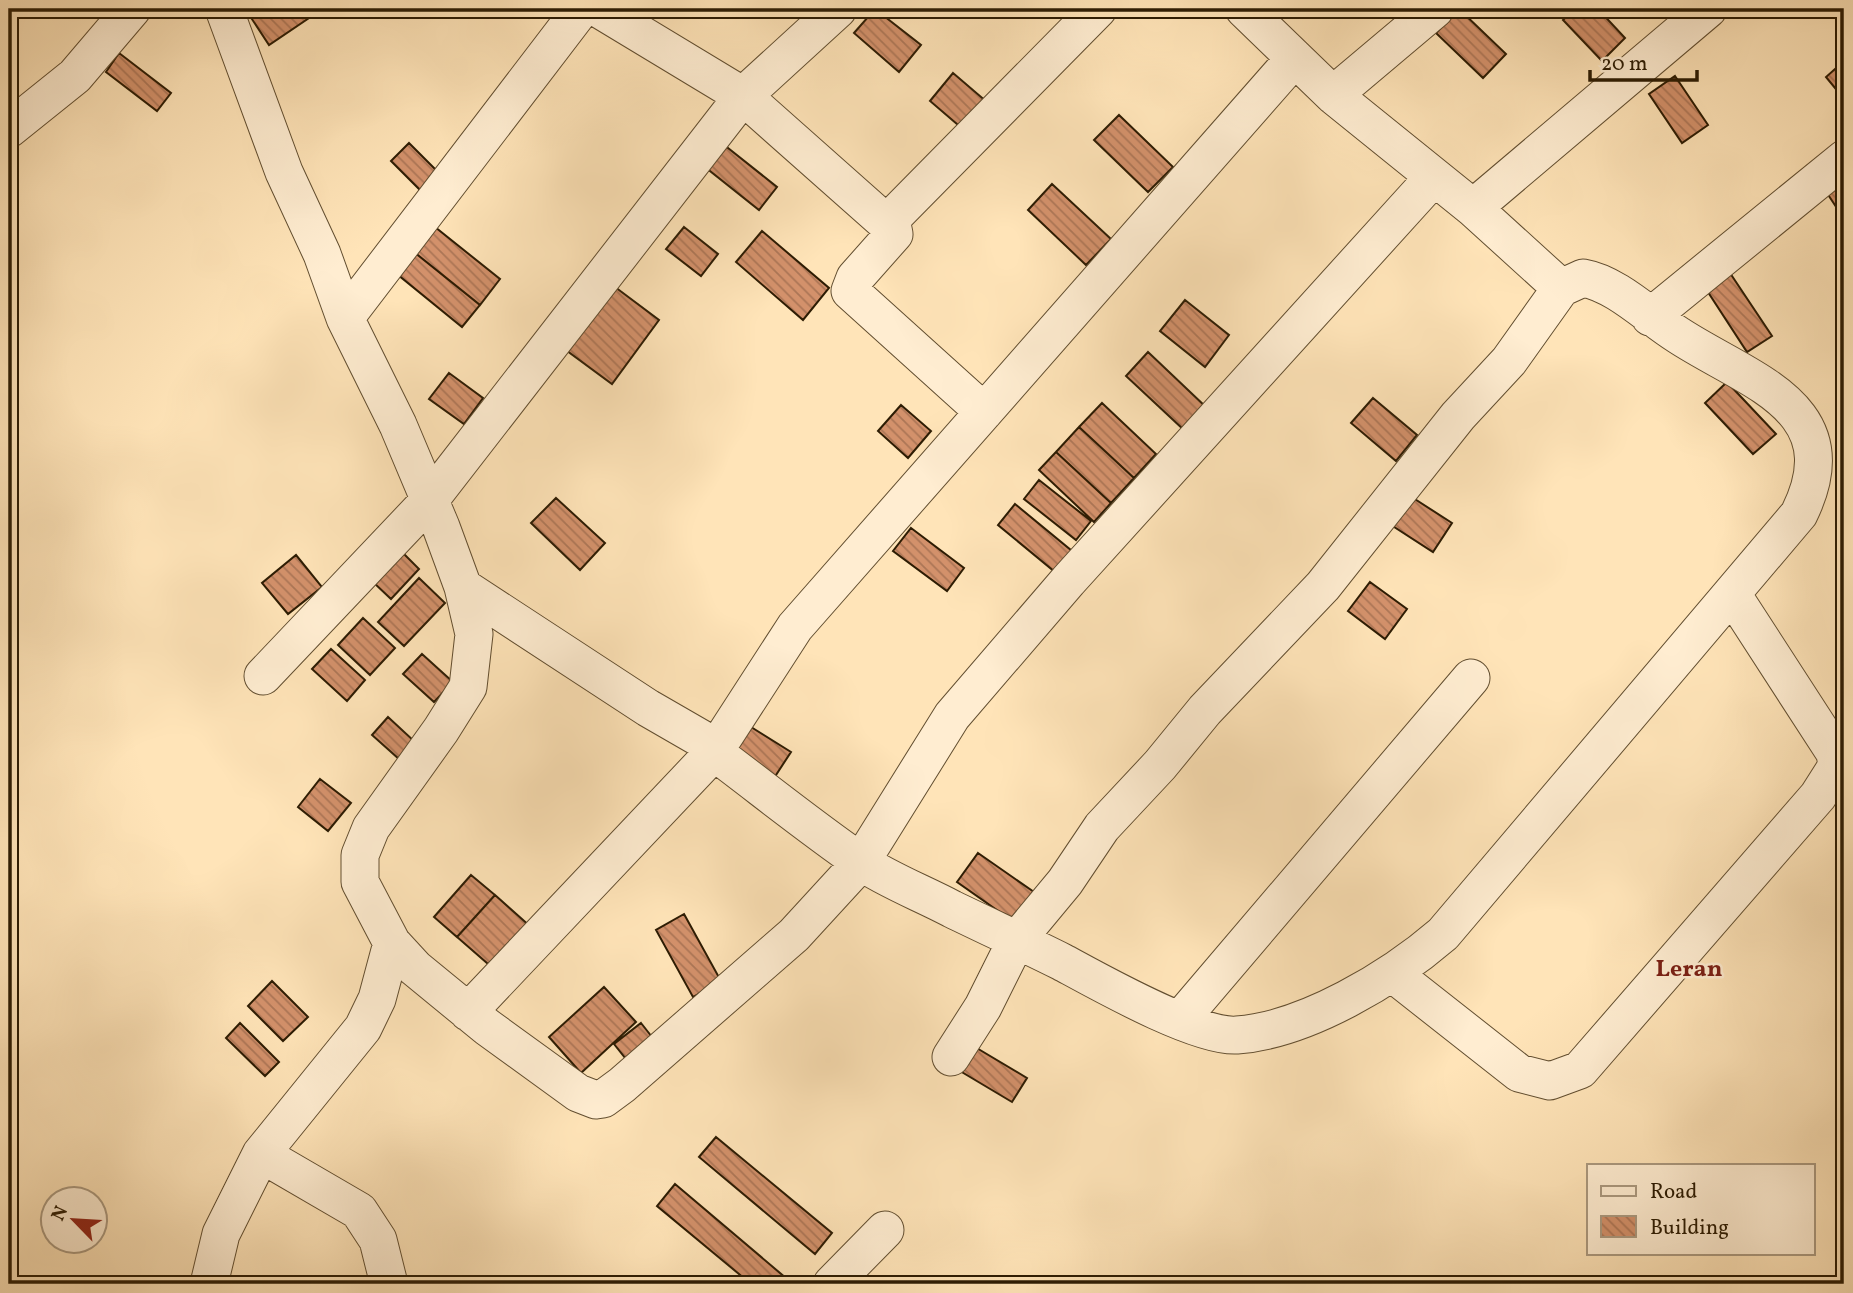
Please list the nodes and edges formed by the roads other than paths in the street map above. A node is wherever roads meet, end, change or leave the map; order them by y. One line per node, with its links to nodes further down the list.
1 (132, 9): 13 (street)
2 (580, 9): 20 (street)
3 (599, 9): 12 (street)
4 (838, 9): 12 (street)
5 (1098, 9): 17 (street)
6 (1244, 9): 10 (street)
7 (1435, 9): 11 (street)
8 (1708, 9): 16 (street)
9 (230, 13): 20 (street)
10 (1293, 60): 11 (street); 21 (street)
11 (1334, 95): 15 (street)
12 (743, 96): 17 (street); 22 (street)
13 (9, 129)
14 (1844, 159): 19 (street)
15 (1434, 177): 16 (street); 28 (street)
16 (1473, 208): 18 (street)
17 (887, 223): 21 (street)
18 (1561, 288): 19 (street); 29 (street)
19 (1650, 317): 24 (street)
20 (345, 318): 22 (street)
21 (984, 412): 27 (street)
22 (429, 501): 23 (street); 25 (street)
23 (463, 587): 27 (street); 30 (street)
24 (1732, 594): 31 (street); 31 (street)
25 (263, 676)
26 (1471, 678): 33 (street)
27 (714, 752): 28 (street); 32 (street)
28 (861, 862): 29 (street); 32 (street)
29 (1016, 941): 33 (street); 34 (street)
30 (392, 943): 32 (street); 35 (street)
31 (1392, 973): 33 (street)
32 (468, 1012)
33 (1180, 1020)
34 (951, 1057)
35 (261, 1154): 37 (street); 38 (street)
36 (885, 1230): 39 (street)
37 (209, 1284)
38 (388, 1284)
39 (832, 1284)

